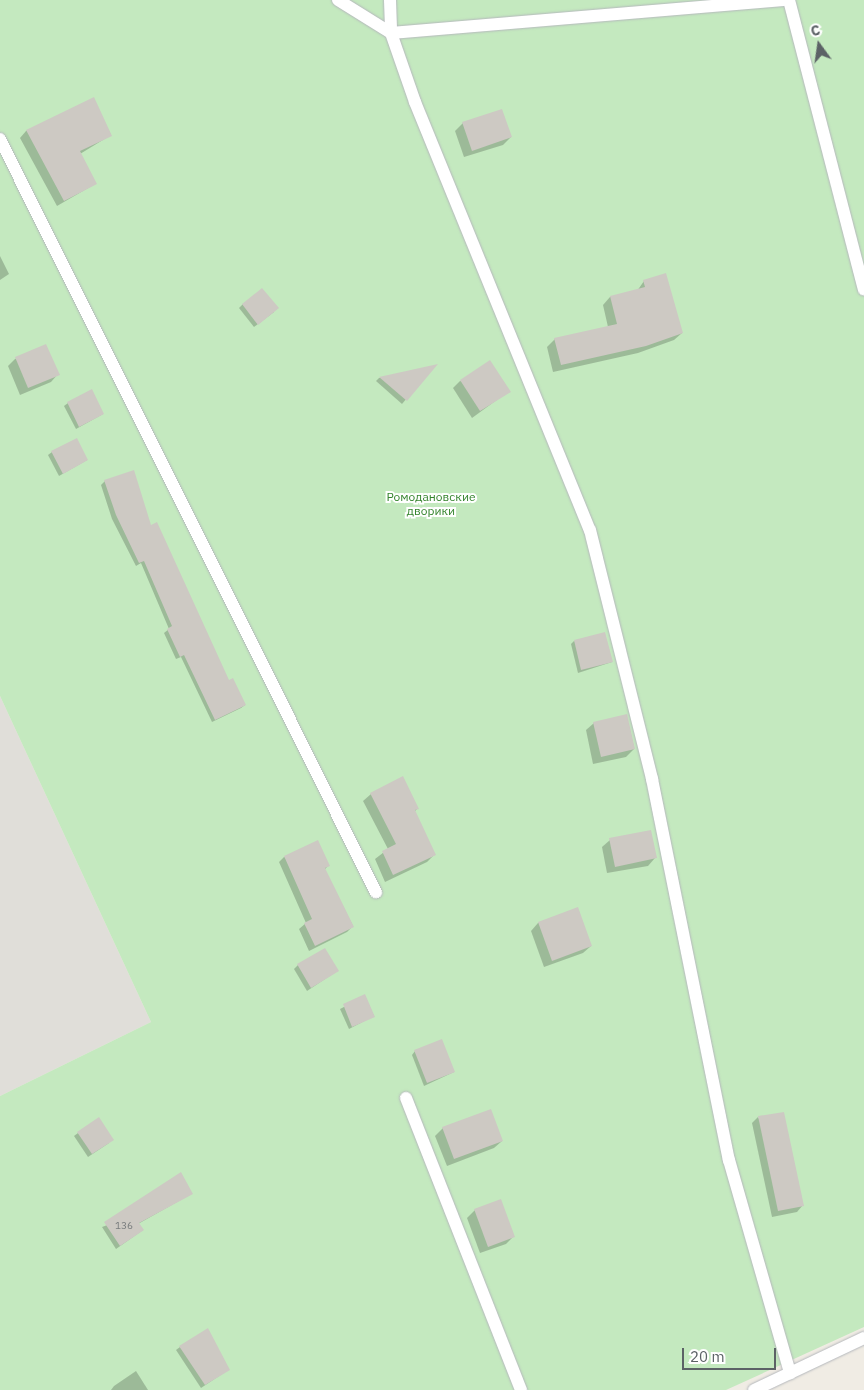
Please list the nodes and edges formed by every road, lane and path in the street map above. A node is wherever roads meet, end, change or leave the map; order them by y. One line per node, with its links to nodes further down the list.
1 (338, 0): 5 (lane)
2 (390, 0): 5 (lane)
3 (784, 0): 5 (lane)
4 (789, 0): 7 (lane)
5 (390, 33): 11 (lane)
6 (0, 139): 8 (lane)
7 (864, 289)
8 (376, 892)
9 (406, 1098): 12 (lane)
10 (864, 1338): 11 (lane)
11 (790, 1373): 13 (lane)
12 (521, 1390)
13 (754, 1390)

